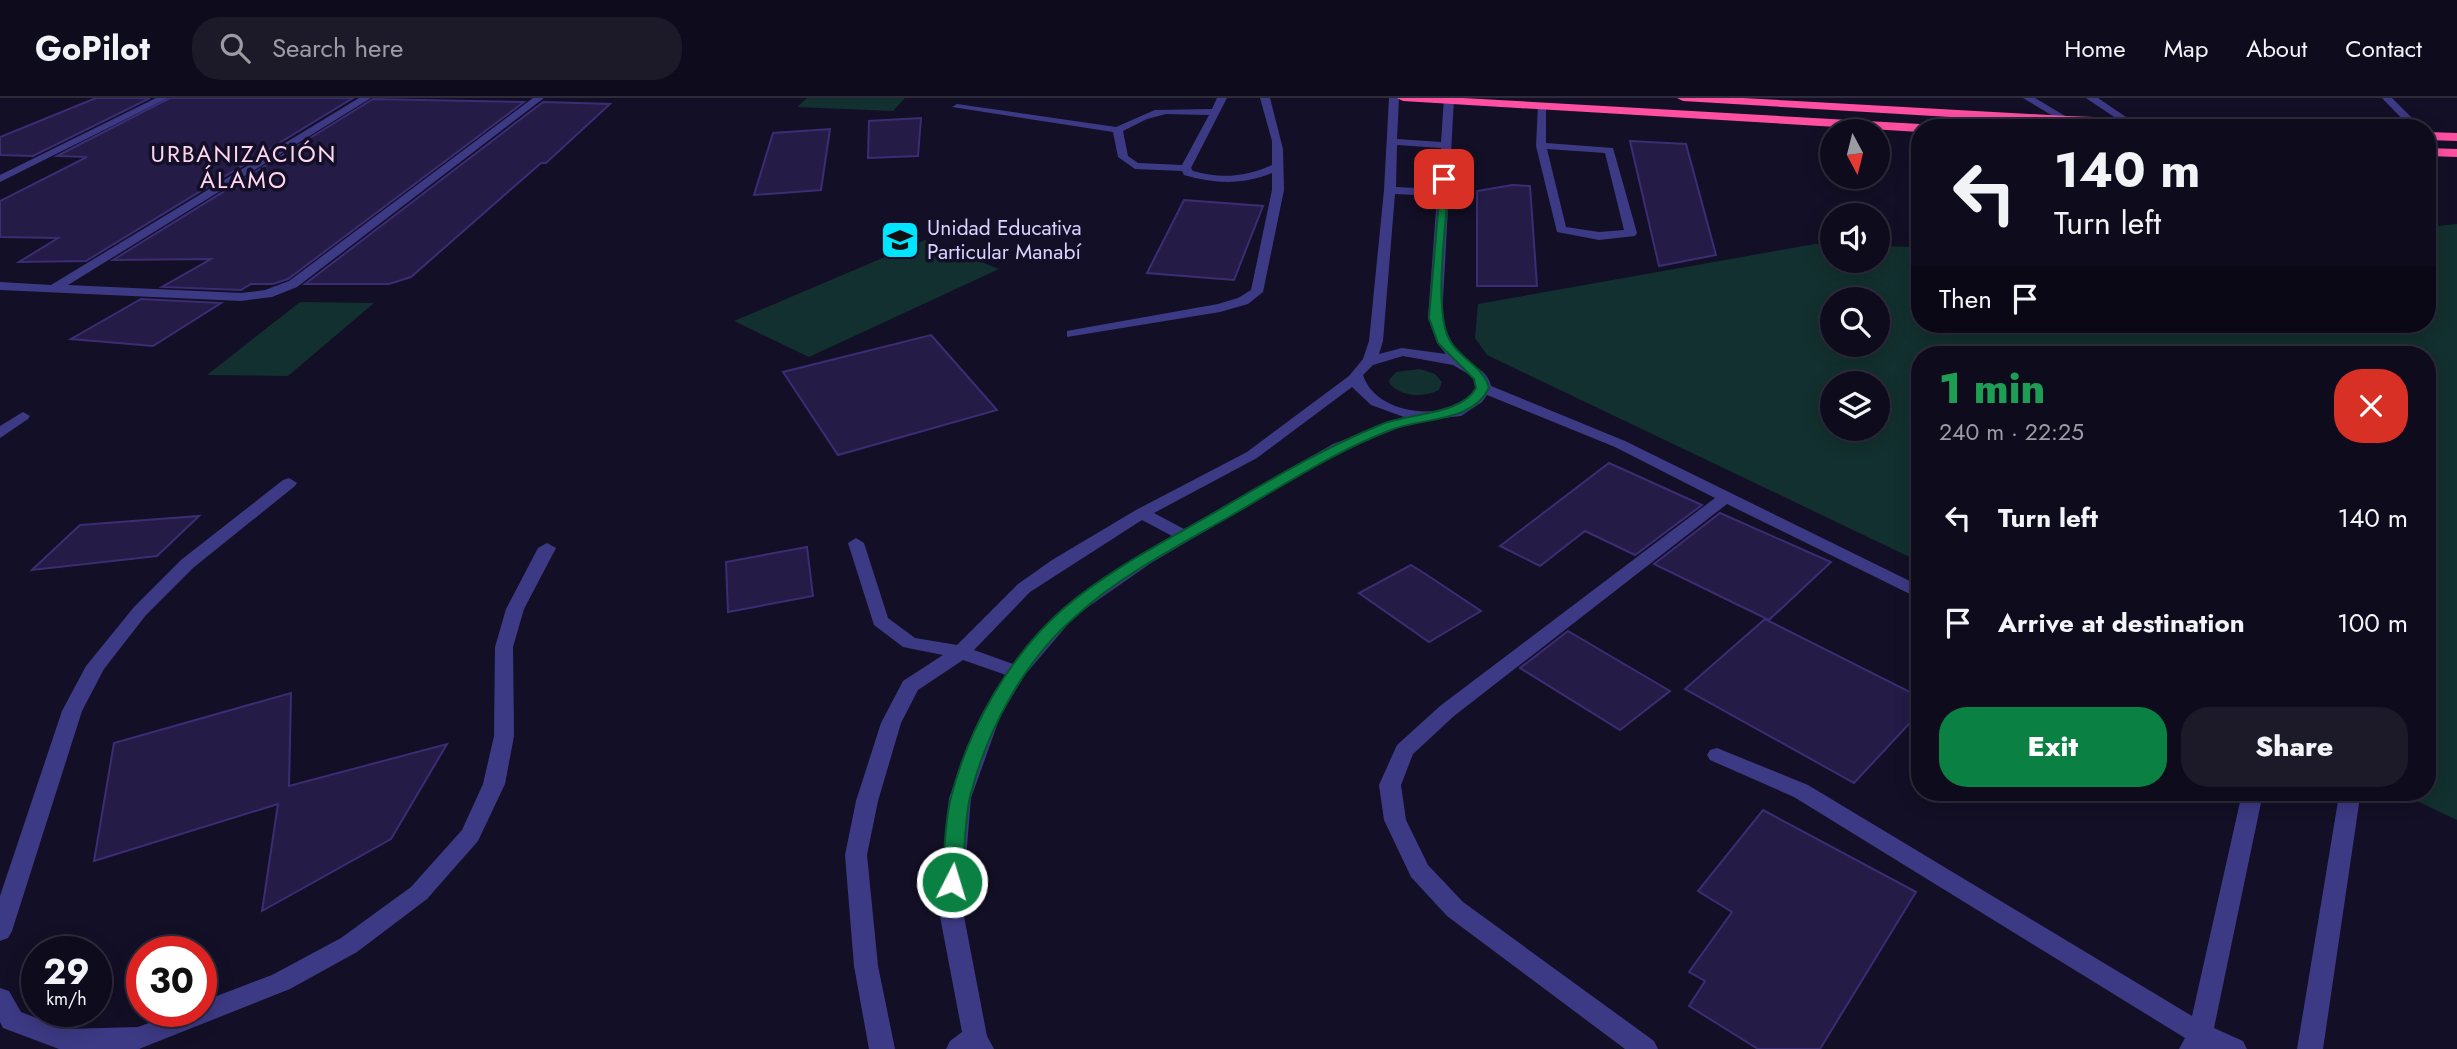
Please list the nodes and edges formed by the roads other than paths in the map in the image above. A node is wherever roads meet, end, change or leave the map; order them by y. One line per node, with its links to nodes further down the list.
1 (163, 98): 31 (street)
2 (366, 98): 35 (street)
3 (539, 98): 35 (street)
4 (1222, 98): 15 (street)
5 (1265, 98): 29 (street)
6 (1394, 98): 24 (street)
7 (1403, 98): 12 (highway)
8 (1684, 98): 16 (highway)
9 (2028, 98): 17 (street)
10 (2091, 98): 18 (street)
11 (2387, 98): 19 (street)
12 (1449, 99): 14 (highway); 25 (street)
13 (957, 107): 21 (street)
14 (1541, 107): 20 (highway); 26 (street)
15 (1216, 112): 21 (street); 30 (street)
16 (2050, 119)
17 (2065, 119)
18 (2124, 119)
19 (2408, 119)
20 (1911, 128)
21 (1118, 130): 30 (street)
22 (2436, 136): 23 (highway)
23 (2457, 137)
24 (1393, 142): 25 (street); 32 (street)
25 (1444, 145): 33 (street)
26 (1541, 146): 26 (street)
27 (2436, 152): 28 (highway)
28 (2457, 153)
29 (1277, 167): 30 (street); 36 (street)
30 (1185, 168)
31 (0, 179)
32 (1390, 190): 33 (street); 37 (street)
33 (1445, 193): 38 (street)
34 (0, 286): 35 (street)
35 (53, 289)
36 (1072, 334)
37 (1370, 360): 38 (street); 39 (street)
38 (1459, 361): 40 (street)
39 (1355, 378): 41 (street); 46 (street)
40 (1483, 388): 41 (street); 45 (street)
41 (1427, 415): 47 (street)
42 (23, 416): 43 (street)
43 (0, 433)
44 (289, 483): 56 (street)
45 (1726, 497): 50 (street); 62 (street)
46 (1142, 513): 47 (street); 51 (street)
47 (1186, 537): 52 (street)
48 (856, 543): 51 (street)
49 (547, 548): 59 (street)
50 (1911, 589)
51 (961, 652): 52 (street); 61 (street)
52 (1017, 672): 60 (street)
53 (1717, 755): 58 (street)
54 (2251, 801): 58 (street)
55 (2343, 801): 64 (street)
56 (2, 917)
57 (0, 999): 59 (street)
58 (2196, 1041): 63 (street)
59 (129, 1043)
60 (972, 1045)
61 (882, 1049)
62 (1645, 1049)
63 (2234, 1049)
64 (2310, 1049)

